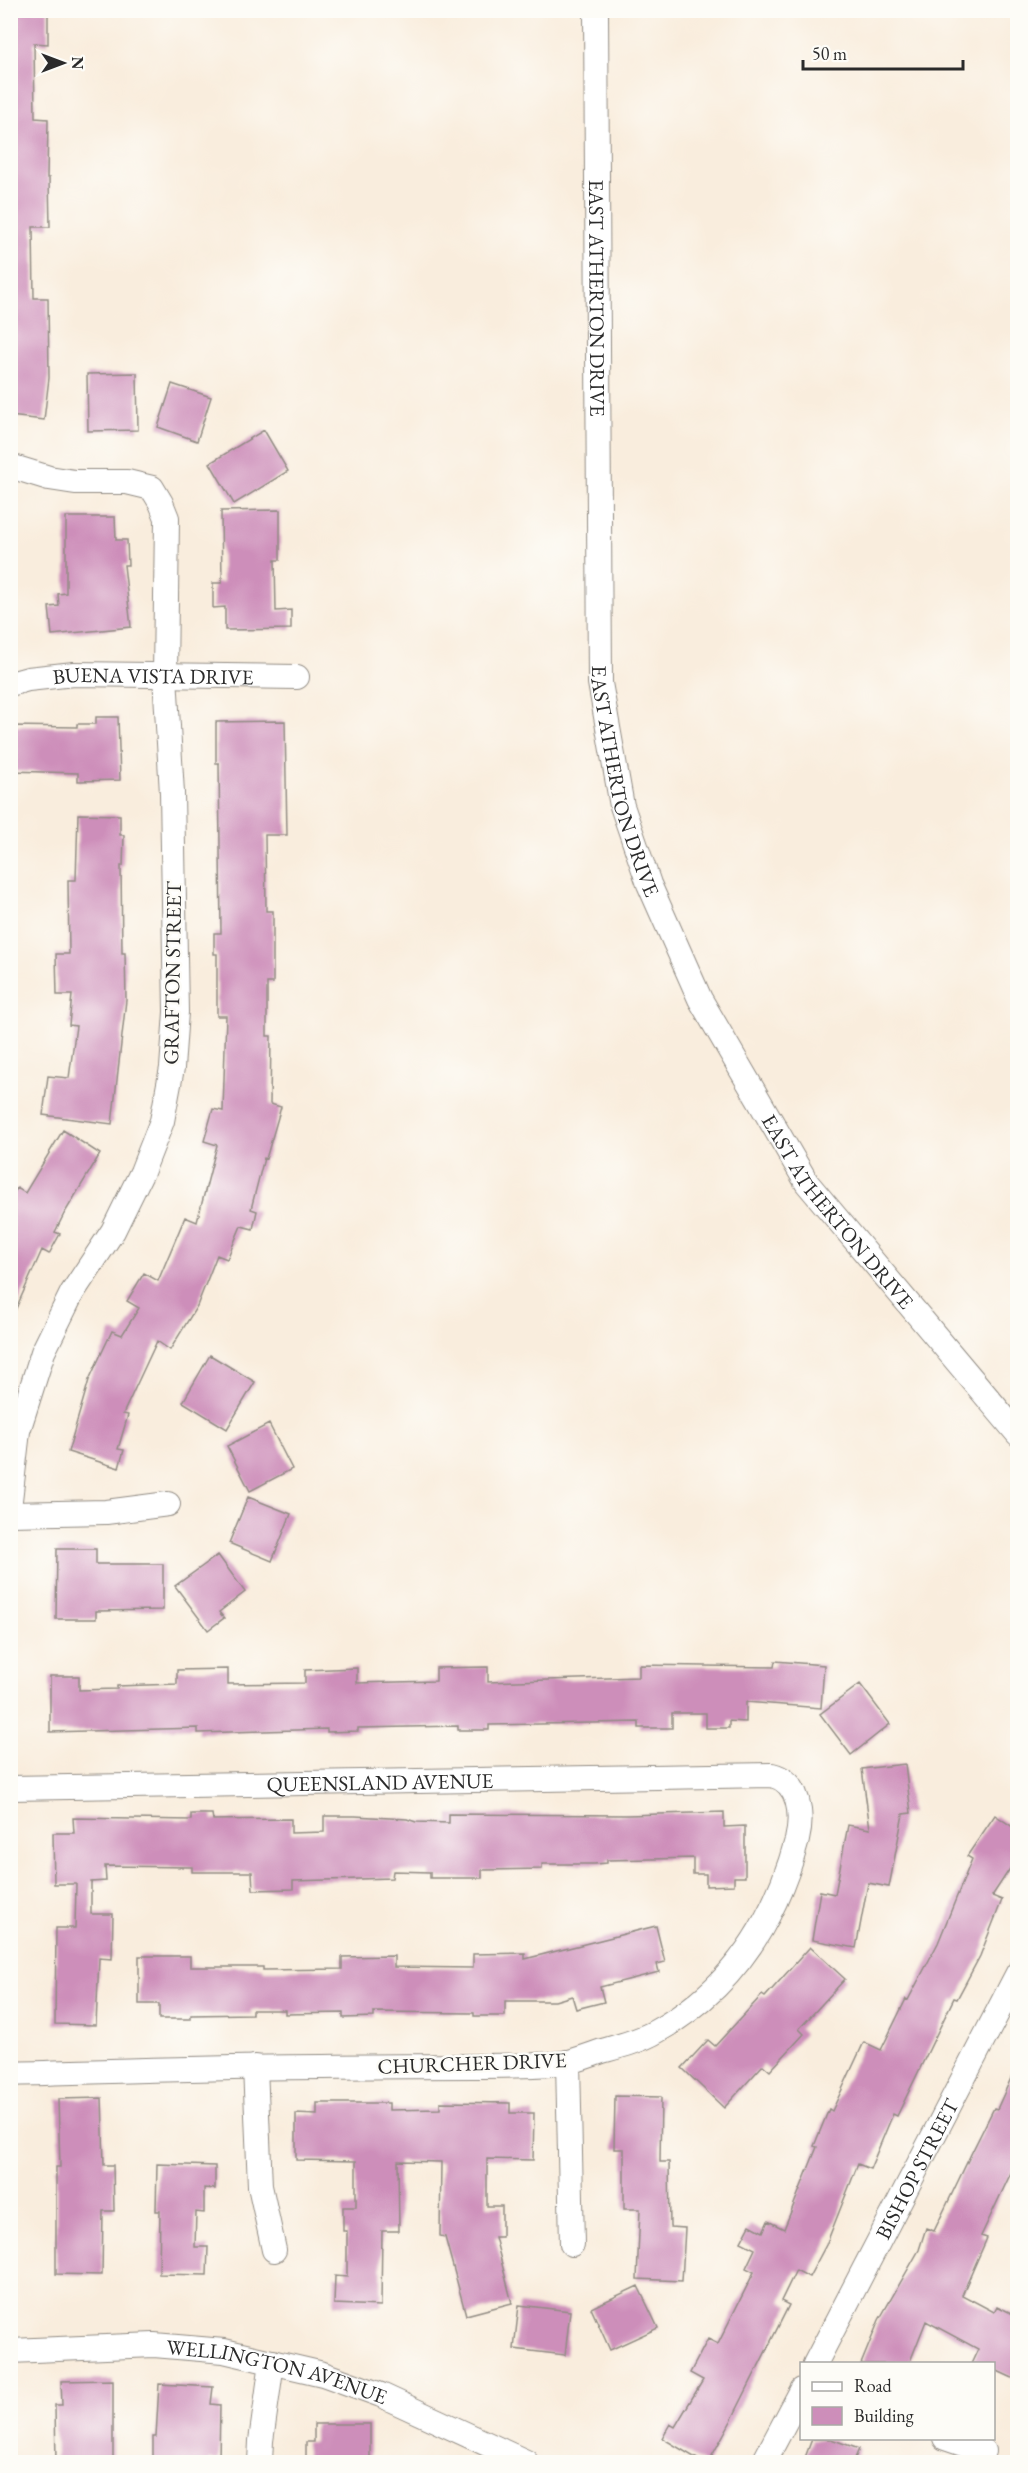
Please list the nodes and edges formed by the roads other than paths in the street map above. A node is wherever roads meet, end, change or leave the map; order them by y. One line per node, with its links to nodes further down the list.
1 (596, 10): 6 (street, EAST ATHERTON DRIVE)
2 (10, 466): 3 (street, GRAFTON STREET)
3 (165, 675): 4 (street, BUENA VISTA DRIVE); 5 (street, BUENA VISTA DRIVE); 7 (street, GRAFTON STREET)
4 (297, 677)
5 (10, 684)
6 (1017, 1434)
7 (10, 1500)
8 (168, 1504): 9 (street)
9 (10, 1514)
10 (751, 1775): 11 (street, QUEENSLAND AVENUE); 13 (street, CHURCHER DRIVE)
11 (10, 1788)
12 (1017, 1973): 20 (street, BISHOP STREET)
13 (568, 2062): 14 (street, CHURCHER DRIVE); 16 (street)
14 (255, 2067): 15 (street, CHURCHER DRIVE); 17 (street)
15 (10, 2074)
16 (572, 2244)
17 (274, 2250)
18 (10, 2351): 19 (street, WELLINGTON AVENUE)
19 (272, 2362): 24 (street); 25 (street, WELLINGTON AVENUE)
20 (816, 2362)
21 (800, 2392): 26 (street)
22 (948, 2440): 23 (street)
23 (983, 2451)
24 (260, 2463)
25 (526, 2463)
26 (764, 2463)

